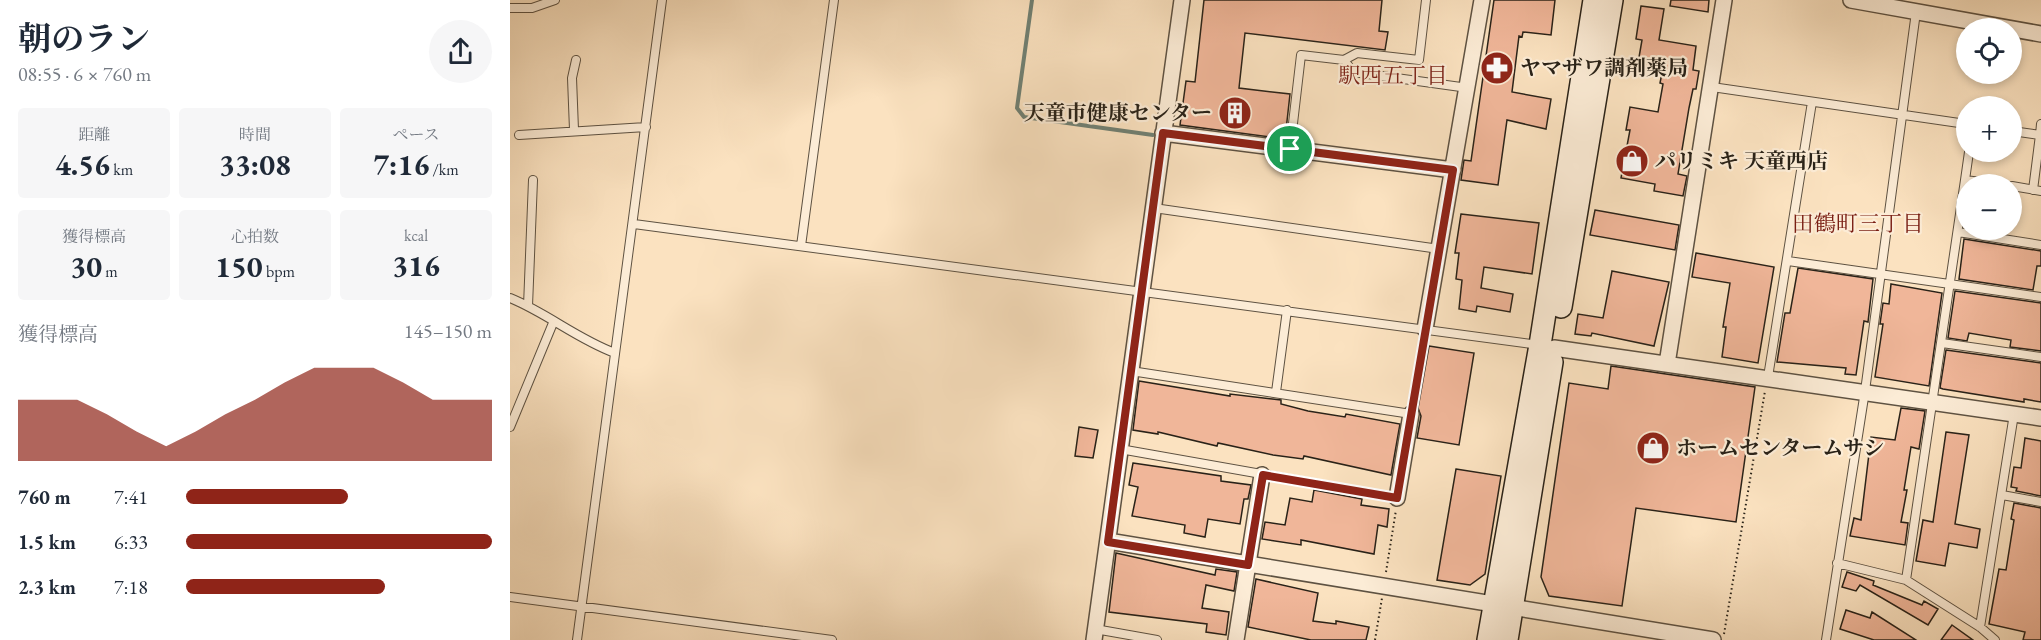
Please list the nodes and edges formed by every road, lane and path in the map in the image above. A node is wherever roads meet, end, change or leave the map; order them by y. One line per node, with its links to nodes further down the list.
1 (555, 0): 12 (lane)
2 (662, 0): 22 (lane)
3 (834, 0): 38 (lane)
4 (1182, 0): 25 (street)
5 (1426, 0): 15 (lane)
6 (1482, 0): 17 (street)
7 (1594, 0): 51 (street)
8 (1612, 0): 51 (street)
9 (1725, 0): 16 (street)
10 (1852, 0): 11 (street)
11 (1917, 6): 13 (street); 19 (lane)
12 (510, 8)
13 (2041, 34)
14 (576, 60): 23 (lane)
15 (1344, 60): 17 (lane); 28 (lane)
16 (1712, 87): 18 (lane); 54 (street)
17 (1468, 88): 29 (street)
18 (1812, 102): 19 (lane); 40 (lane)
19 (1901, 113): 20 (lane); 41 (lane)
20 (1956, 122)
21 (2041, 124): 27 (lane)
22 (646, 127): 23 (lane); 34 (lane)
23 (574, 130): 26 (lane)
24 (2022, 132): 27 (lane)
25 (1163, 133): 28 (street); 33 (street)
26 (519, 135)
27 (2040, 135): 32 (lane)
28 (1290, 149): 29 (street)
29 (1453, 170): 39 (street)
30 (533, 180): 46 (lane)
31 (2022, 188): 32 (lane)
32 (2037, 190)
33 (1154, 208): 39 (lane); 43 (street)
34 (634, 224): 38 (lane); 52 (lane)
35 (1957, 240): 42 (lane)
36 (2009, 240): 37 (lane)
37 (2041, 245)
38 (801, 246): 43 (lane)
39 (1439, 249): 49 (street)
40 (1788, 261): 41 (lane); 56 (lane)
41 (1881, 274): 42 (lane); 58 (lane)
42 (1951, 284): 44 (lane); 50 (lane)
43 (1142, 290): 47 (lane); 55 (street)
44 (2041, 297)
45 (510, 298): 46 (lane)
46 (528, 306): 48 (lane)
47 (1287, 310): 49 (lane); 57 (lane)
48 (553, 323): 52 (lane); 63 (lane)
49 (1425, 329): 51 (lane); 60 (path)
50 (1942, 343): 53 (lane); 59 (lane)
51 (1547, 347): 54 (street); 75 (street)
52 (615, 352): 76 (lane)
53 (2041, 357)
54 (1667, 364): 56 (street)
55 (1131, 371): 57 (lane); 64 (street)
56 (1768, 377): 58 (street); 87 (path)
57 (1276, 392): 60 (lane)
58 (1865, 392): 59 (street); 70 (lane)
59 (1933, 403): 61 (street); 72 (lane)
60 (1411, 414): 67 (street)
61 (2014, 414): 62 (street); 66 (lane)
62 (2041, 418)
63 (510, 427)
64 (1120, 449): 65 (lane); 69 (street)
65 (1263, 475): 67 (lane); 71 (street)
66 (2002, 495): 68 (lane); 77 (lane)
67 (1397, 498): 73 (path)
68 (2041, 502)
69 (1108, 542): 71 (street); 78 (street)
70 (1838, 563): 72 (lane); 88 (lane)
71 (1248, 565): 73 (street); 82 (street)
72 (1906, 580): 77 (lane)
73 (1384, 587): 75 (street); 83 (path)
74 (510, 597): 76 (lane)
75 (1502, 606): 84 (street); 85 (street); 86 (street)
76 (581, 607): 79 (lane); 80 (lane)
77 (1980, 627): 89 (lane)
78 (1094, 634): 81 (lane)
79 (577, 640)
80 (832, 640)
81 (1157, 640)
82 (1236, 640)
83 (1375, 640)
84 (1488, 640)
85 (1507, 640)
86 (1713, 640)
87 (1723, 640)
88 (1826, 640)
89 (1995, 640)

